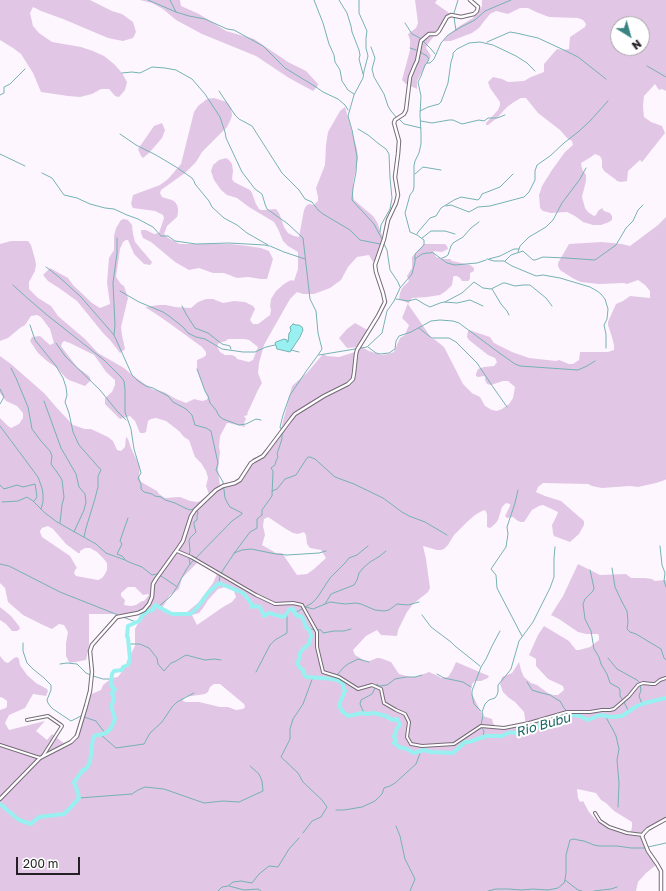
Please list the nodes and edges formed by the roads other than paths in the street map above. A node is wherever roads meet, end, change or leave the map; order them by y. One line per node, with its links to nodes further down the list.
1 (470, 0): 2 (street)
2 (177, 551): 3 (street); 6 (street)
3 (666, 678)
4 (27, 720): 6 (street)
5 (0, 745): 6 (street)
6 (41, 757): 7 (street)
7 (0, 799)
8 (595, 813): 10 (street)
9 (666, 819): 10 (street)
10 (643, 835): 11 (street)
11 (661, 891)

